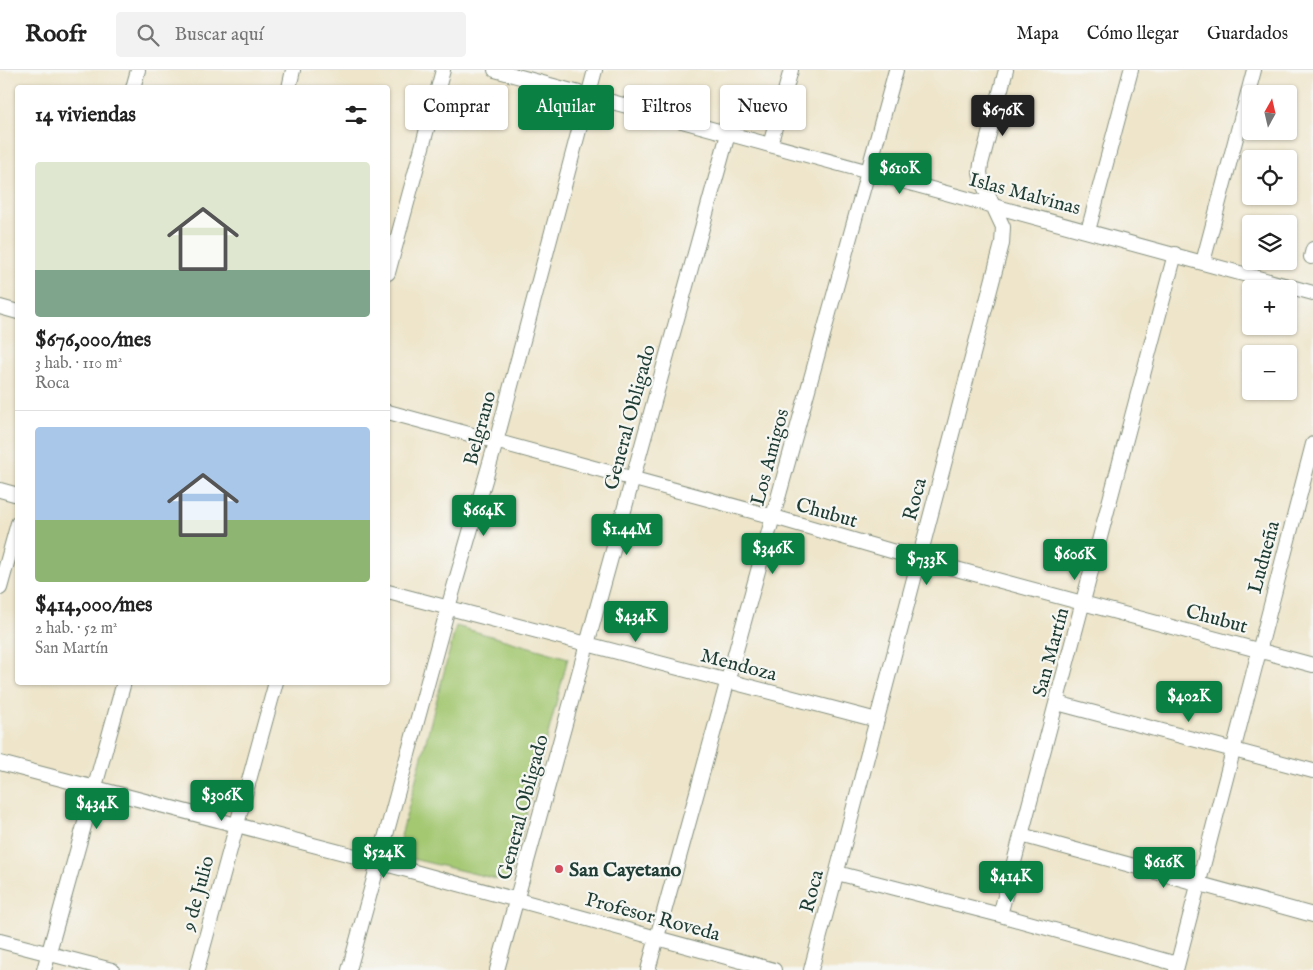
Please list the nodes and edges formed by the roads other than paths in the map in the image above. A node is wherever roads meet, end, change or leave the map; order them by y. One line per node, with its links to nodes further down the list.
1 (138, 70): 11 (street)
2 (294, 70): 12 (street)
3 (443, 70): 24 (street)
4 (495, 70): 13 (street, Islas Malvinas)
5 (595, 70): 14 (street, Belgrano)
6 (791, 70): 18 (street)
7 (896, 70): 19 (street, Los Amigos)
8 (1006, 70): 20 (street, Roca)
9 (1131, 70): 21 (street)
10 (1254, 70): 23 (street)
11 (134, 85)
12 (290, 85)
13 (551, 85)
14 (591, 85)
15 (614, 102): 17 (street, Islas Malvinas)
16 (579, 130): 29 (street, Belgrano)
17 (728, 134): 18 (street, Islas Malvinas); 31 (street, General Obligado)
18 (770, 145): 19 (street, Islas Malvinas)
19 (868, 171): 20 (street, Islas Malvinas); 34 (street, Los Amigos)
20 (992, 205): 21 (street, Islas Malvinas); 36 (street, Roca)
21 (1088, 231): 22 (street, Islas Malvinas)
22 (1175, 254): 23 (street, Islas Malvinas); 39 (street, San Martín)
23 (1203, 262): 25 (street, Islas Malvinas)
24 (390, 267)
25 (1313, 293)
26 (0, 307): 27 (street)
27 (15, 311)
28 (390, 413): 29 (street, Chubut)
29 (496, 442): 31 (street, Chubut); 40 (street, Belgrano)
30 (1313, 444): 42 (street, Ludueña)
31 (633, 480): 34 (street, Chubut); 41 (street, General Obligado)
32 (0, 490): 33 (street)
33 (15, 494)
34 (774, 517): 36 (street, Chubut); 44 (street, Los Amigos)
35 (15, 534): 37 (street)
36 (919, 560): 39 (street, Chubut); 48 (street, Roca)
37 (0, 588)
38 (390, 593): 40 (street, Mendoza)
39 (1084, 603): 42 (street, Chubut); 47 (street, San Martín)
40 (448, 608): 41 (street, Mendoza); 55 (street, Belgrano)
41 (587, 645): 44 (street, Mendoza); 58 (street, General Obligado)
42 (1259, 650): 43 (street, Chubut); 49 (street, Ludueña)
43 (1313, 665)
44 (728, 682): 48 (street, Mendoza); 61 (street, Los Amigos)
45 (123, 685): 52 (street)
46 (275, 685): 53 (street, 9 de Julio)
47 (1057, 703): 49 (street); 54 (street, San Martín)
48 (877, 720): 56 (street, Roca)
49 (1233, 750): 51 (street); 57 (street, Ludueña)
50 (0, 763): 52 (street, Profesor Roveda)
51 (1313, 771)
52 (94, 788): 53 (street, Profesor Roveda); 63 (street)
53 (236, 825): 55 (street, Profesor Roveda); 67 (street, 9 de Julio)
54 (1022, 836): 57 (street); 59 (street, San Martín)
55 (378, 862): 58 (street, Profesor Roveda); 68 (street, Belgrano)
56 (837, 873): 59 (street); 72 (street, Roca)
57 (1198, 884): 60 (street); 64 (street, Ludueña)
58 (517, 900): 61 (street, Profesor Roveda); 69 (street, General Obligado)
59 (1000, 915): 64 (street)
60 (1313, 915)
61 (656, 937): 70 (street, Los Amigos); 71 (street, Profesor Roveda)
62 (0, 941): 63 (street)
63 (48, 954): 65 (street); 66 (street)
64 (1177, 967)
65 (44, 970)
66 (112, 970)
67 (197, 970)
68 (349, 970)
69 (497, 970)
70 (648, 970)
71 (774, 970)
72 (811, 970)

